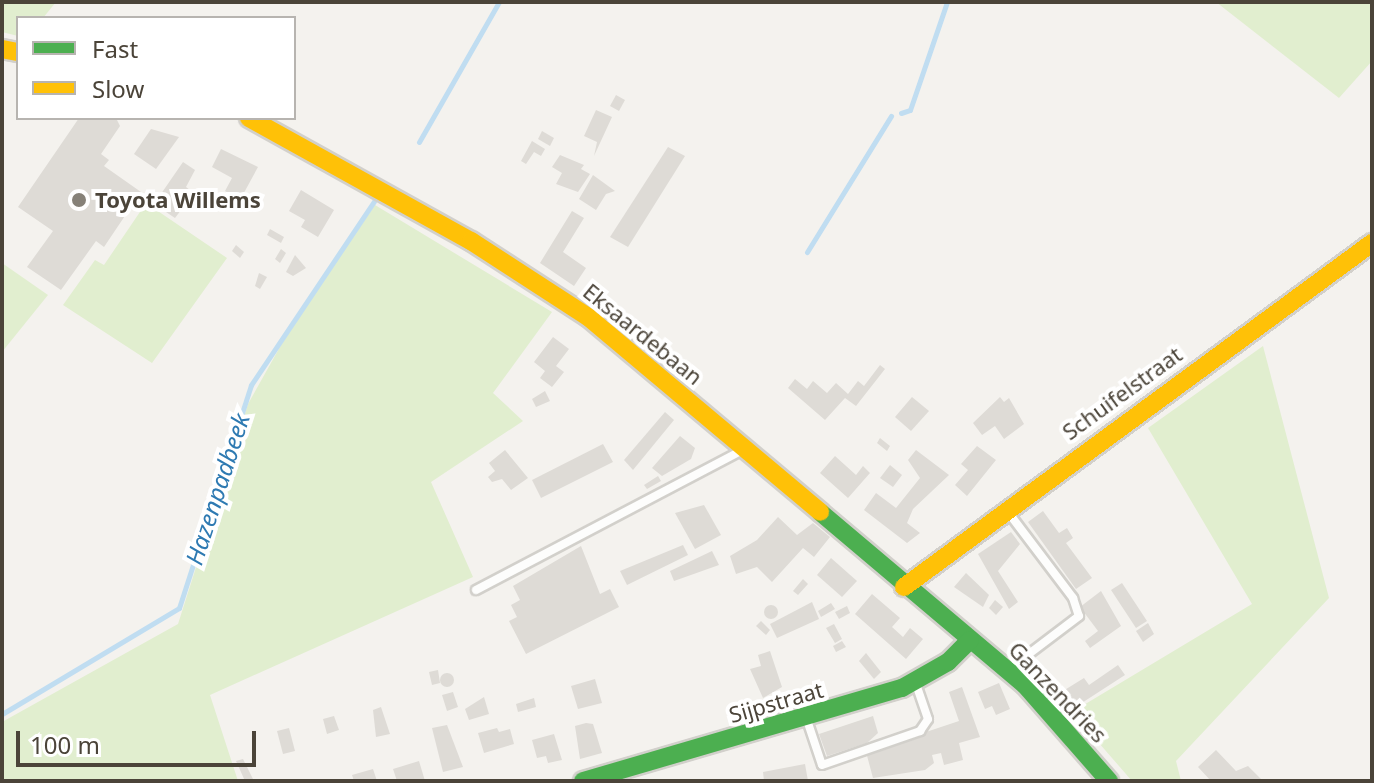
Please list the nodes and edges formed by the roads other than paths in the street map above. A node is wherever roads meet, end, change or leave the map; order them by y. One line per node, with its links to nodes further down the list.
1 (252, 120): 3 (main road, Eksaardebaan)
2 (1372, 243): 4 (main road, Schuifelstraat)
3 (744, 450): 5 (main road, Eksaardebaan); 6 (lane)
4 (1005, 508): 5 (main road, Schuifelstraat); 8 (lane)
5 (904, 587): 7 (main road, Eksaardebaan)
6 (476, 590)
7 (970, 640): 8 (main road, Ganzendries); 9 (main road, Sijpstraat)
8 (1007, 670): 12 (main road, Ganzendries)
9 (915, 680): 10 (main road, Sijpstraat); 10 (lane)
10 (807, 719): 11 (main road, Sijpstraat)
11 (583, 781)
12 (1109, 781)

